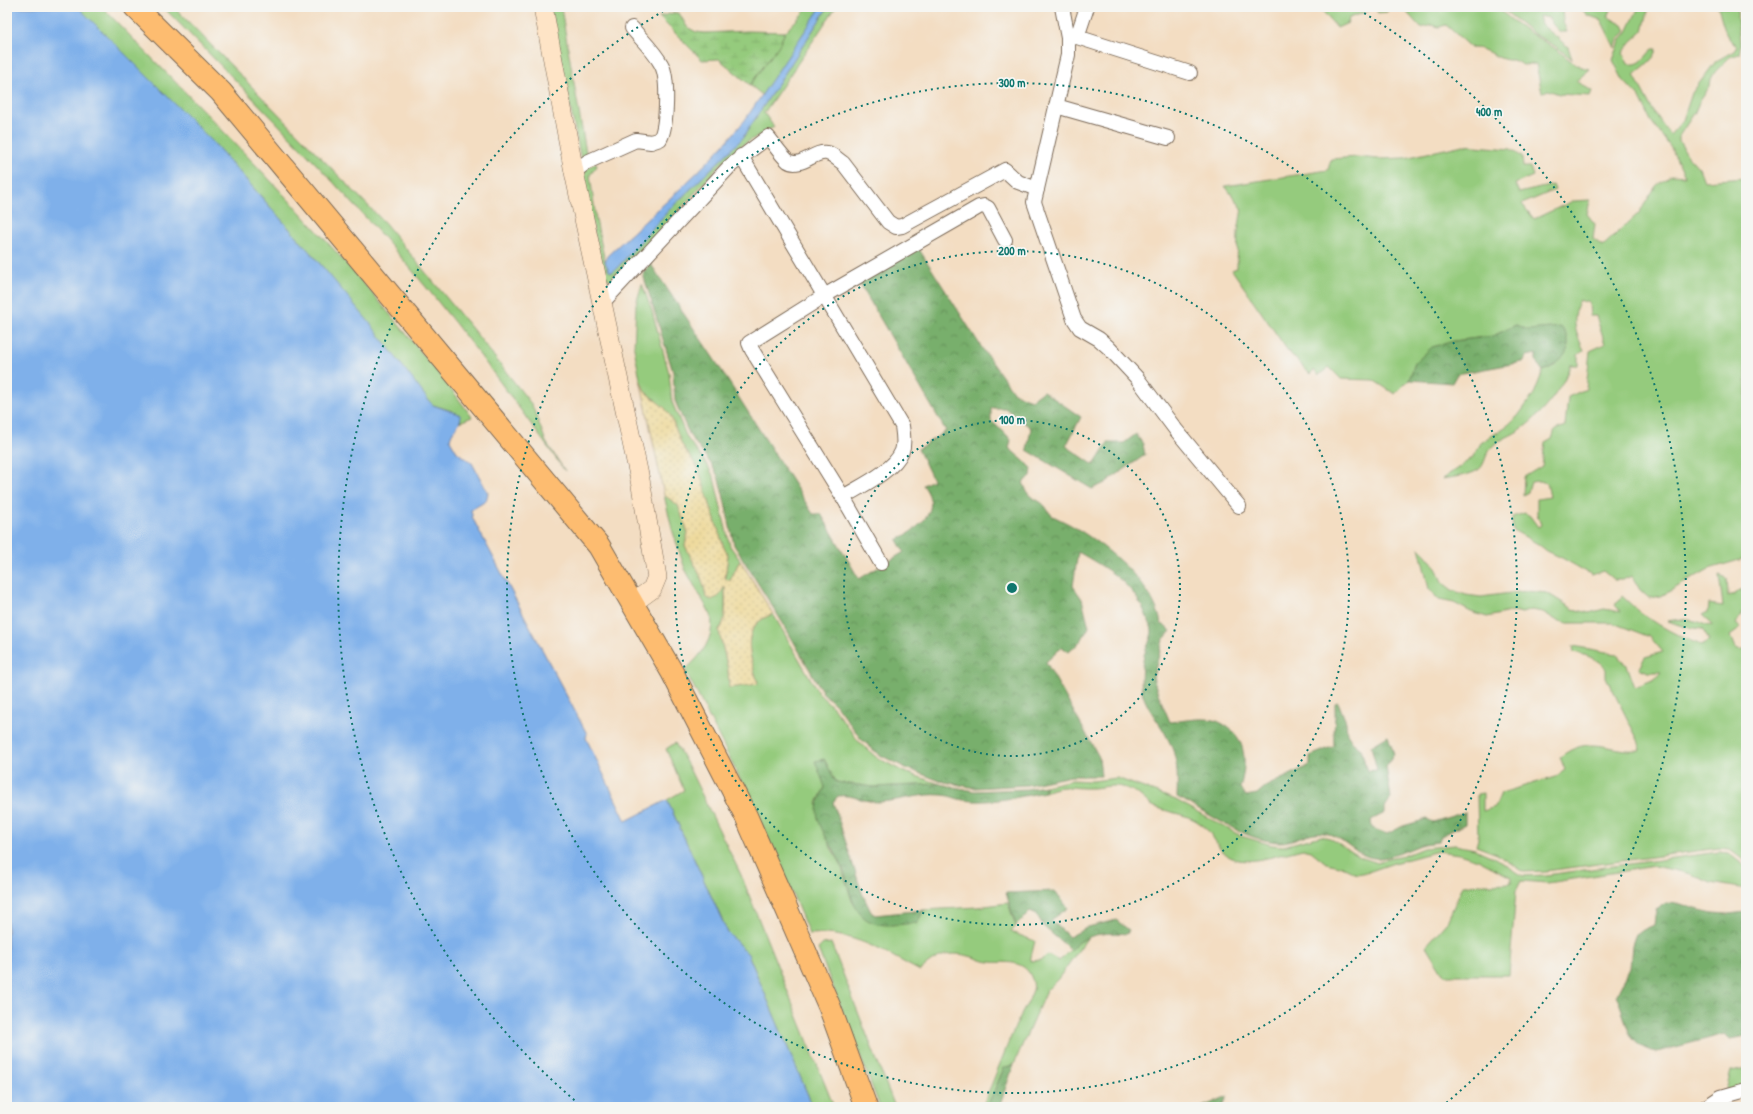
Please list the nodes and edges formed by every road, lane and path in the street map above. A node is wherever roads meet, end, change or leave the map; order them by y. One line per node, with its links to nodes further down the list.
1 (135, 7): 19 (highway)
2 (543, 7): 11 (main road)
3 (1062, 7): 6 (street)
4 (1087, 7): 6 (street)
5 (632, 28): 11 (street)
6 (1072, 38): 7 (street); 8 (street)
7 (1190, 73)
8 (1056, 106): 9 (street); 12 (street)
9 (1168, 138)
10 (742, 156): 12 (street); 14 (street); 15 (street)
11 (574, 172): 15 (main road)
12 (1037, 189): 17 (street)
13 (1005, 240): 14 (street)
14 (824, 296): 16 (street); 16 (street)
15 (603, 302): 19 (main road)
16 (843, 497): 18 (street)
17 (1239, 506)
18 (881, 563)
19 (633, 603): 21 (highway)
20 (1746, 1090): 22 (street)
21 (866, 1107)
22 (1706, 1107)

